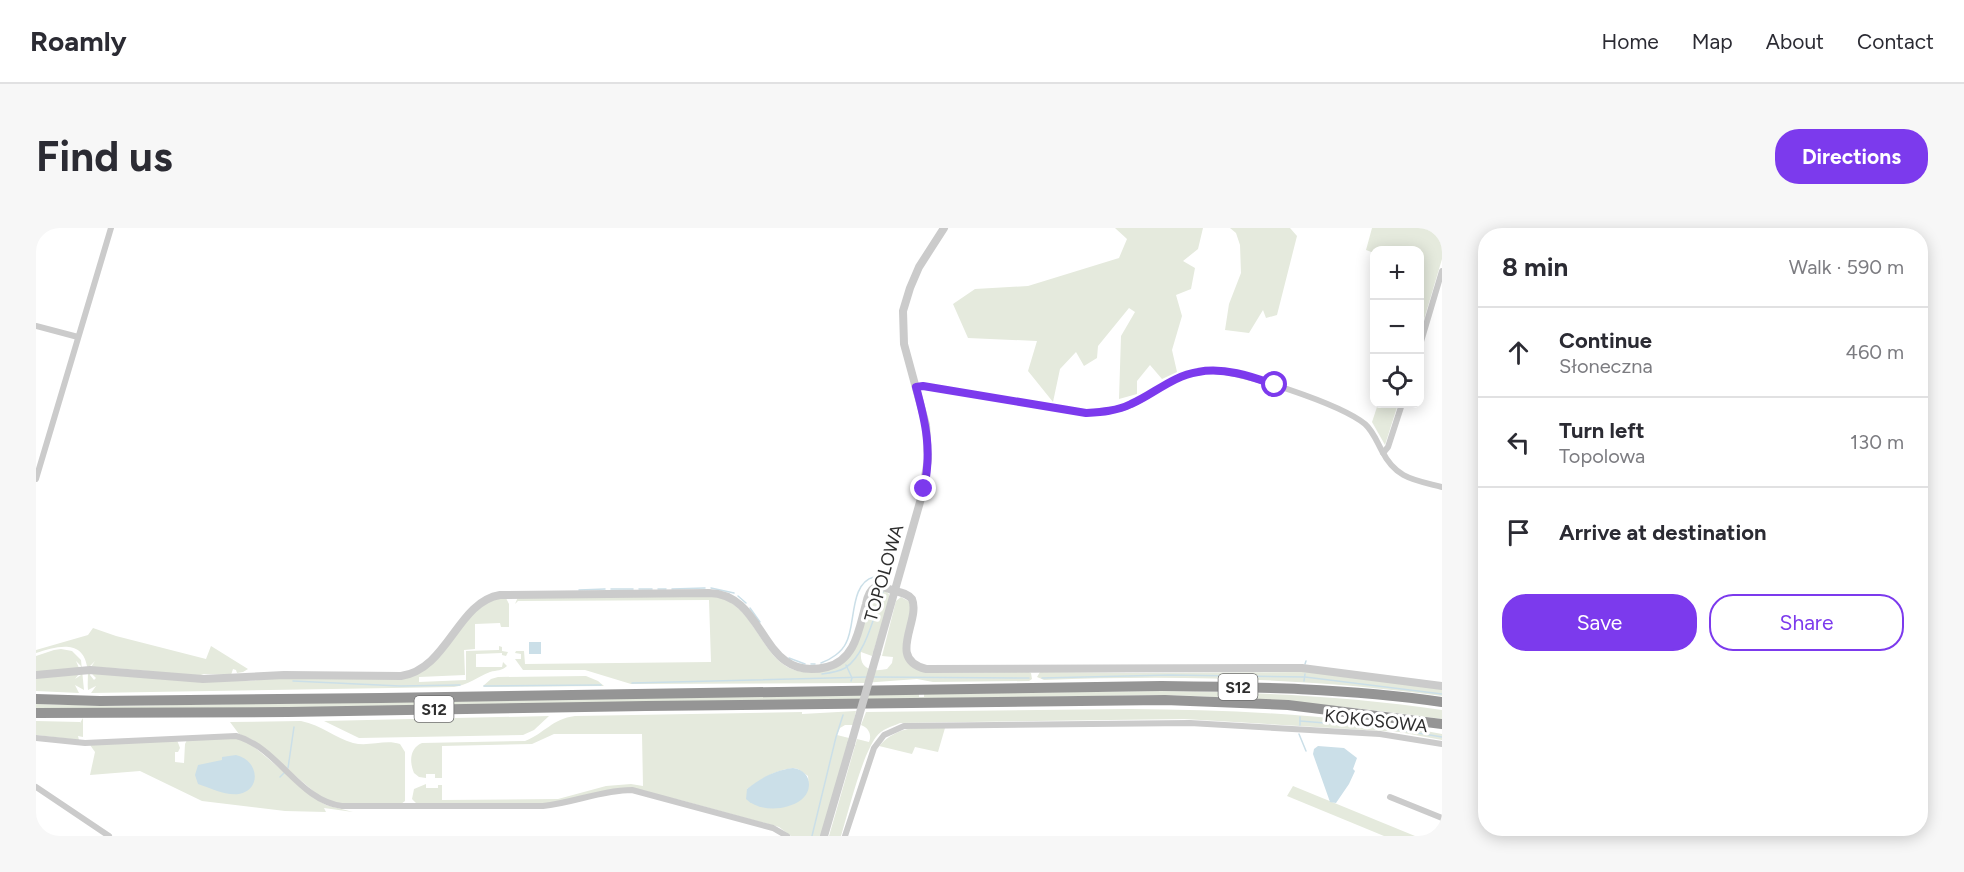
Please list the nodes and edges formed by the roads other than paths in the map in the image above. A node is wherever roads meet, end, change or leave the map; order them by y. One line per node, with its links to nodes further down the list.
1 (111, 228): 6 (street)
2 (944, 228): 7 (street, TOPOLOWA)
3 (1442, 271): 5 (street)
4 (36, 326): 6 (street)
5 (1424, 329)
6 (78, 337): 10 (street)
7 (916, 387): 9 (street); 12 (street, TOPOLOWA)
8 (1401, 408): 9 (street)
9 (1383, 453): 11 (street)
10 (36, 479)
11 (1442, 488)
12 (895, 591): 13 (street); 14 (street); 26 (street, TOPOLOWA, bridge)
13 (36, 675)
14 (1442, 686)
15 (36, 699): 16 (highway, S12)
16 (1442, 702)
17 (36, 713): 18 (highway, S12)
18 (1442, 724)
19 (36, 738): 25 (street)
20 (1442, 744): 27 (street, KOKOSOWA)
21 (36, 787): 24 (street)
22 (1390, 797): 23 (street)
23 (1442, 818)
24 (109, 836)
25 (787, 836)
26 (824, 836)
27 (845, 836)

